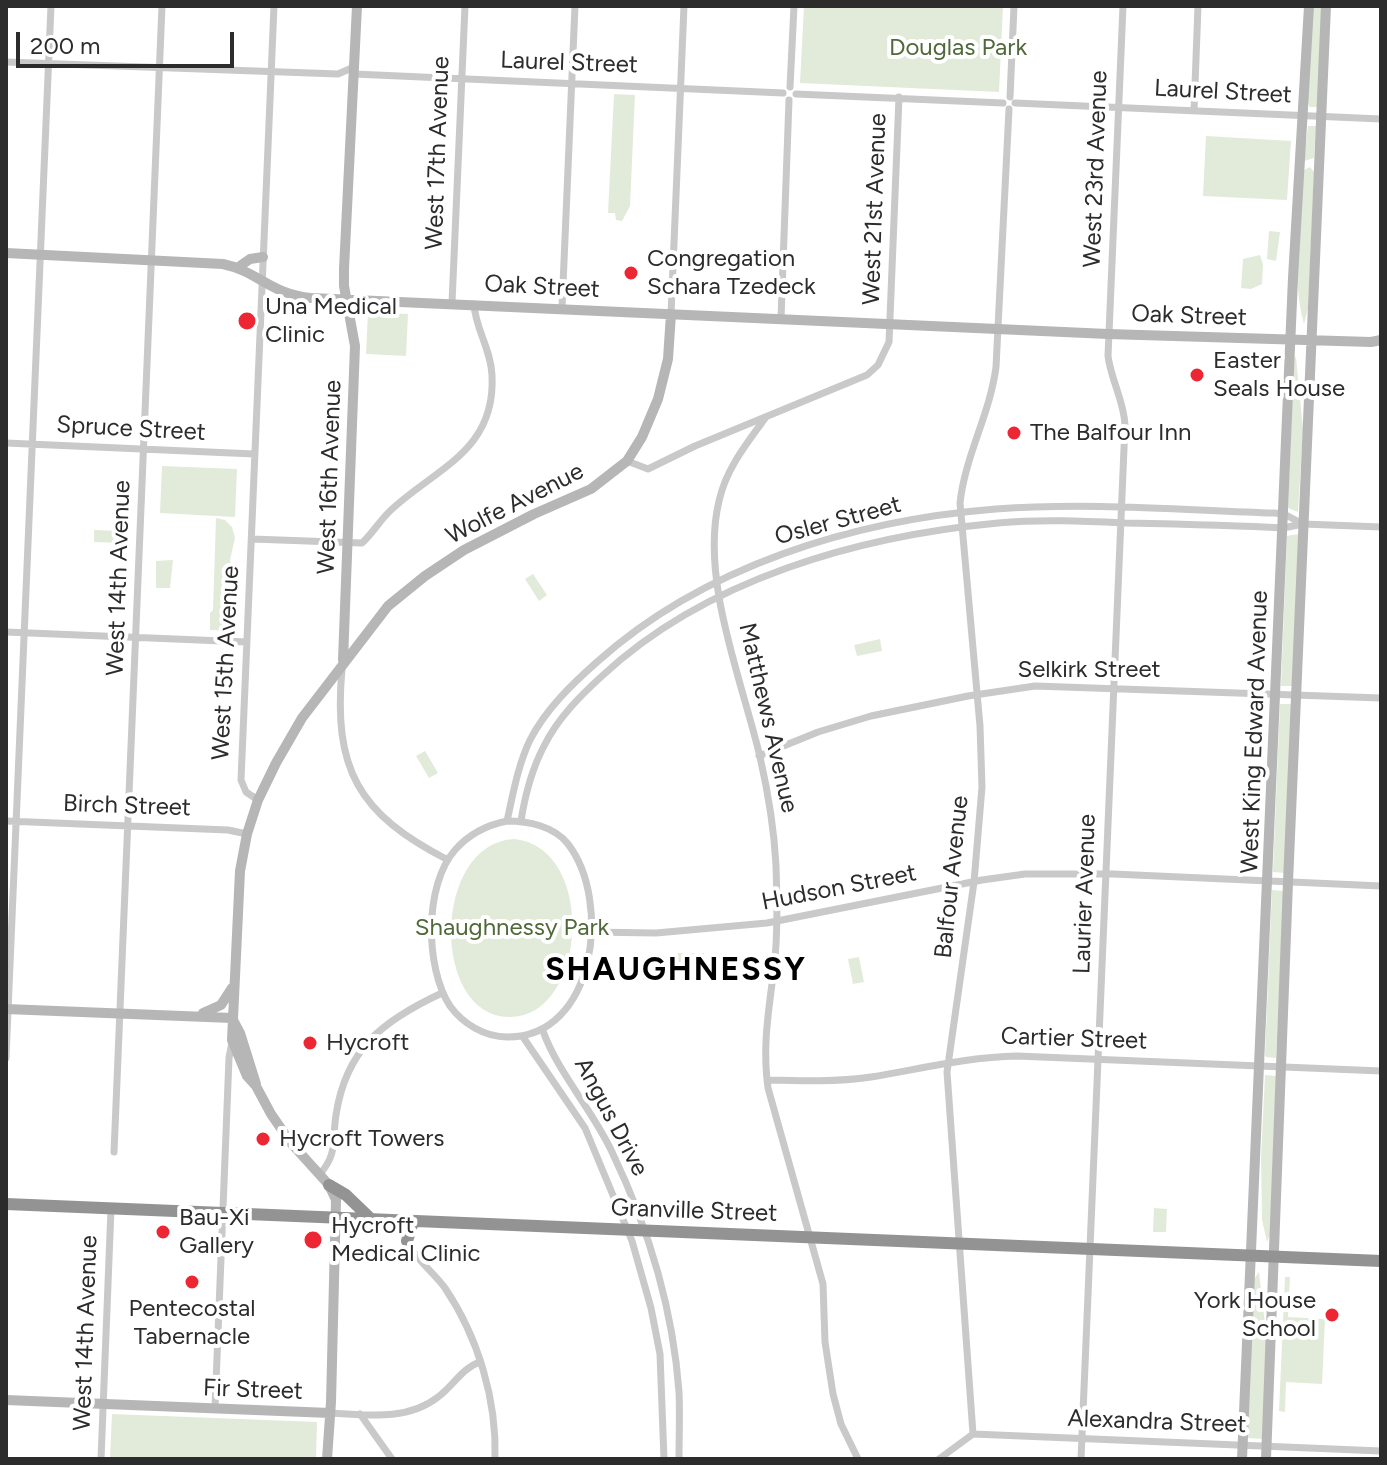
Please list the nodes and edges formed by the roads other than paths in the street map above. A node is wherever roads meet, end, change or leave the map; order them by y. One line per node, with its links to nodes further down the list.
1 (51, 6): 15 (street)
2 (162, 6): 16 (street, West 14th Avenue)
3 (274, 6): 17 (street, West 15th Avenue)
4 (357, 6): 19 (main road, West 16th Avenue)
5 (465, 6): 20 (street, West 17th Avenue)
6 (575, 6): 21 (street)
7 (684, 6): 22 (street)
8 (794, 6): 23 (street)
9 (1014, 6): 25 (street, Balfour Avenue)
10 (1123, 6): 26 (street, West 23rd Avenue)
11 (1198, 6): 27 (street)
12 (1309, 6): 28 (main road, West King Edward Avenue)
13 (1326, 6): 29 (main road, West King Edward Avenue)
14 (6, 62): 15 (street, Laurel Street)
15 (48, 64): 16 (street, Laurel Street); 34 (street)
16 (160, 69): 17 (street, Laurel Street); 36 (street, West 14th Avenue)
17 (271, 72): 18 (street, Laurel Street); 35 (street, West 15th Avenue)
18 (338, 74): 19 (street, Laurel Street); 19 (street, Laurel Street)
19 (354, 74): 20 (street, Laurel Street); 39 (main road, West 16th Avenue)
20 (461, 79): 21 (street, Laurel Street); 40 (street, West 17th Avenue)
21 (571, 83): 22 (street, Laurel Street); 42 (street)
22 (680, 87): 23 (street, Laurel Street); 43 (street)
23 (790, 91): 24 (street, Laurel Street); 44 (street)
24 (899, 97): 25 (street, Laurel Street); 45 (street, West 21st Avenue)
25 (1009, 103): 26 (street, Laurel Street); 46 (street, Balfour Avenue)
26 (1118, 107): 27 (street, Laurel Street); 47 (street, West 23rd Avenue)
27 (1194, 111): 28 (street, Laurel Street)
28 (1303, 116): 29 (street, Laurel Street); 32 (main road, West King Edward Avenue)
29 (1321, 117): 30 (street, Laurel Street); 31 (main road, West King Edward Avenue)
30 (1381, 119)
31 (1319, 163): 32 (main road); 49 (main road, West King Edward Avenue)
32 (1299, 166): 48 (main road, West King Edward Avenue)
33 (6, 253): 34 (main road, Oak Street)
34 (41, 254): 36 (main road, Oak Street); 53 (street)
35 (263, 257): 37 (main road); 38 (street, West 15th Avenue)
36 (152, 259): 37 (main road, Oak Street); 54 (street, West 14th Avenue)
37 (237, 268): 38 (main road, Oak Street)
38 (262, 283): 39 (main road, Oak Street); 55 (street, West 15th Avenue)
39 (346, 298): 40 (main road, Oak Street); 66 (main road, West 16th Avenue)
40 (452, 303): 41 (main road, Oak Street)
41 (474, 304): 42 (main road, Oak Street); 66 (street)
42 (562, 308): 43 (main road, Oak Street)
43 (671, 314): 44 (main road, Oak Street); 56 (main road)
44 (781, 318): 45 (main road, Oak Street)
45 (890, 323): 46 (main road, Oak Street); 51 (street)
46 (999, 328): 47 (main road, Oak Street); 58 (street, Balfour Avenue)
47 (1108, 334): 48 (main road, Oak Street); 57 (street, Laurier Avenue)
48 (1291, 339): 49 (main road, Oak Street); 59 (main road, West King Edward Avenue)
49 (1311, 339): 50 (main road, Oak Street); 61 (main road, West King Edward Avenue)
50 (1378, 343)
51 (766, 417): 56 (street); 67 (street, Matthews Avenue)
52 (6, 443): 53 (street, Spruce Street)
53 (32, 444): 54 (street, Spruce Street); 70 (street)
54 (144, 449): 55 (street, Spruce Street); 71 (street, West 14th Avenue)
55 (254, 454): 65 (street, West 15th Avenue)
56 (627, 461): 73 (main road, Wolfe Avenue)
57 (1122, 508): 58 (street, Osler Street); 59 (street, Osler Street); 60 (street, Laurier Avenue)
58 (960, 513): 62 (street, Balfour Avenue); 67 (street, Osler Street)
59 (1284, 514): 61 (street, Osler Street); 64 (main road, West King Edward Avenue)
60 (1121, 522): 62 (street, Osler Street); 64 (street, Osler Street); 74 (street, Laurier Avenue)
61 (1303, 524): 63 (street, Osler Street); 64 (street, Osler Street); 77 (main road, West King Edward Avenue)
62 (961, 527): 68 (street, Osler Street); 75 (street, Balfour Avenue)
63 (1381, 527)
64 (1283, 528): 76 (main road, West King Edward Avenue)
65 (252, 539): 66 (street); 72 (street, West 15th Avenue)
66 (347, 543): 73 (main road, West 16th Avenue)
67 (718, 581): 68 (street, Matthews Avenue); 83 (street, Osler Street)
68 (720, 596): 79 (street, Matthews Avenue); 84 (street, Osler Street)
69 (6, 632): 70 (street)
70 (24, 633): 71 (street); 82 (street)
71 (137, 638): 72 (street); 85 (street, West 14th Avenue)
72 (247, 642): 80 (street, West 15th Avenue)
73 (342, 662): 80 (main road, Wolfe Avenue); 87 (street)
74 (1114, 687): 75 (street, Selkirk Street); 76 (street, Selkirk Street); 88 (street, Laurier Avenue)
75 (977, 694): 79 (street, Selkirk Street); 90 (street, Balfour Avenue)
76 (1277, 694): 77 (street, Selkirk Street); 89 (main road, West King Edward Avenue)
77 (1296, 695): 78 (street, Selkirk Street); 91 (main road, West King Edward Avenue)
78 (1381, 698)
79 (759, 756): 93 (street, Matthews Avenue)
80 (258, 800): 86 (main road)
81 (6, 821): 82 (street, Birch Street)
82 (16, 821): 85 (street, Birch Street); 97 (street)
83 (507, 821): 84 (street); 87 (street)
84 (521, 821): 94 (street)
85 (127, 825): 86 (street, Birch Street); 98 (street, West 14th Avenue)
86 (247, 834): 95 (main road)
87 (448, 860): 96 (street)
88 (1106, 874): 89 (street, Hudson Street); 90 (street, Hudson Street); 106 (street, Laurier Avenue)
89 (1269, 881): 91 (street, Hudson Street); 108 (main road, West King Edward Avenue)
90 (974, 882): 93 (street, Hudson Street); 107 (street, Balfour Avenue)
91 (1288, 882): 92 (street, Hudson Street); 109 (main road, West King Edward Avenue)
92 (1381, 886)
93 (776, 921): 94 (street, Hudson Street); 111 (street, Matthews Avenue)
94 (591, 932): 102 (street)
95 (234, 987): 99 (main road); 101 (main road)
96 (442, 993): 103 (street); 114 (street)
97 (7, 1009): 98 (main road); 105 (street)
98 (120, 1013): 100 (main road); 113 (street, West 14th Avenue)
99 (196, 1015): 100 (main road); 101 (main road)
100 (182, 1016): 101 (main road)
101 (233, 1022): 104 (main road); 112 (main road)
102 (543, 1031): 103 (street); 123 (street, Angus Drive)
103 (523, 1037): 122 (street, Angus Drive)
104 (232, 1040): 112 (main road); 118 (street)
105 (6, 1058)
106 (1098, 1060): 107 (street, Cartier Street); 108 (street, Cartier Street); 127 (street, Laurier Avenue)
107 (948, 1062): 111 (street, Cartier Street); 126 (street, Balfour Avenue)
108 (1261, 1066): 109 (street, Cartier Street); 128 (main road, West King Edward Avenue)
109 (1280, 1067): 110 (street, Cartier Street); 129 (main road, West King Edward Avenue)
110 (1381, 1071)
111 (767, 1080): 124 (street, Matthews Avenue)
112 (256, 1086): 114 (main road)
113 (114, 1152)
114 (320, 1174): 115 (main road)
115 (329, 1185): 119 (main road); 120 (highway)
116 (6, 1204): 117 (highway, Granville Street)
117 (111, 1209): 118 (highway, Granville Street); 133 (street, West 14th Avenue)
118 (223, 1214): 119 (highway, Granville Street); 134 (street)
119 (337, 1219): 120 (highway, Granville Street); 135 (main road)
120 (372, 1220): 121 (highway, Granville Street)
121 (408, 1221): 122 (highway, Granville Street); 125 (highway)
122 (628, 1231): 123 (highway, Granville Street); 146 (street, Angus Drive)
123 (644, 1231): 124 (highway, Granville Street); 147 (street, Angus Drive)
124 (811, 1238): 126 (highway, Granville Street); 148 (street, Matthews Avenue)
125 (407, 1241): 131 (street)
126 (959, 1244): 127 (highway, Granville Street); 137 (street, Balfour Avenue)
127 (1090, 1250): 128 (highway, Granville Street); 138 (street, Laurier Avenue)
128 (1251, 1257): 129 (highway, Granville Street); 139 (main road, West King Edward Avenue)
129 (1274, 1257): 130 (highway, Granville Street); 140 (main road, West King Edward Avenue)
130 (1381, 1261)
131 (480, 1362): 136 (street, Fir Street); 145 (street)
132 (6, 1400): 133 (main road, Fir Street)
133 (103, 1404): 134 (main road, Fir Street); 142 (street, West 14th Avenue)
134 (215, 1408): 135 (main road, Fir Street)
135 (330, 1413): 136 (street, Fir Street); 143 (main road)
136 (360, 1414): 144 (street)
137 (973, 1434): 138 (street, Alexandra Street); 149 (street)
138 (1082, 1439): 139 (street, Alexandra Street); 150 (street, Laurier Avenue)
139 (1243, 1446): 140 (street, Alexandra Street); 151 (main road, West King Edward Avenue)
140 (1266, 1447): 141 (street, Alexandra Street); 152 (main road, West King Edward Avenue)
141 (1381, 1451)
142 (101, 1459)
143 (327, 1459)
144 (392, 1459)
145 (495, 1459)
146 (664, 1459)
147 (679, 1459)
148 (858, 1459)
149 (939, 1459)
150 (1081, 1459)
151 (1242, 1459)
152 (1266, 1459)

